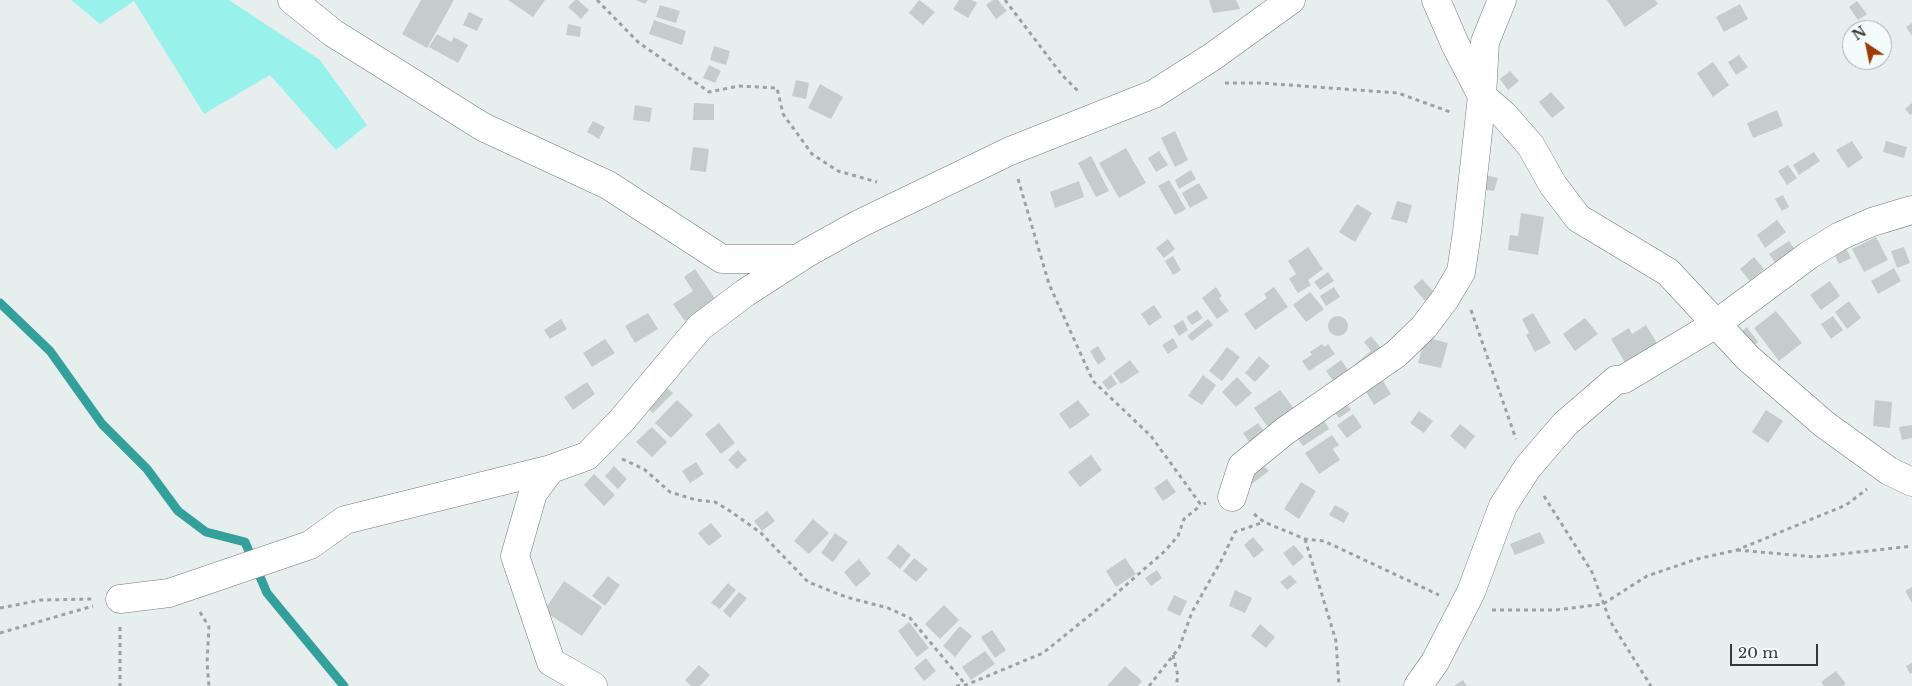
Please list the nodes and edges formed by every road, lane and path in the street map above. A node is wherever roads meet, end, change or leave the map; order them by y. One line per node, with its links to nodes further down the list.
1 (292, 0): 14 (street)
2 (597, 0): 12 (path)
3 (1005, 0): 9 (path)
4 (1291, 0): 9 (street)
5 (1436, 0): 8 (street)
6 (1502, 0): 8 (street)
7 (1216, 83): 10 (path)
8 (1482, 96): 10 (street); 15 (street)
9 (1102, 115): 11 (street)
10 (1479, 122): 19 (street)
11 (1010, 151): 12 (street); 20 (path)
12 (922, 195): 14 (street)
13 (1912, 210): 15 (street)
14 (798, 259): 16 (street)
15 (1716, 324): 18 (street); 27 (street)
16 (587, 456): 17 (street); 31 (path)
17 (551, 469): 25 (street); 34 (street)
18 (1900, 477): 24 (path)
19 (1232, 497): 20 (path); 21 (path)
20 (1201, 505): 31 (path)
21 (1264, 522): 22 (path); 30 (path)
22 (1305, 539): 27 (path); 38 (path)
23 (1912, 546): 24 (path)
24 (1737, 550): 27 (path)
25 (169, 593): 26 (street); 33 (path)
26 (120, 599): 28 (path); 29 (path); 32 (path)
27 (1464, 607): 39 (street)
28 (0, 608)
29 (0, 633)
30 (1173, 654): 36 (path); 37 (path)
31 (966, 685): 35 (path)
32 (120, 686)
33 (209, 686)
34 (593, 686)
35 (956, 686)
36 (1149, 686)
37 (1176, 686)
38 (1339, 686)
39 (1418, 686)

